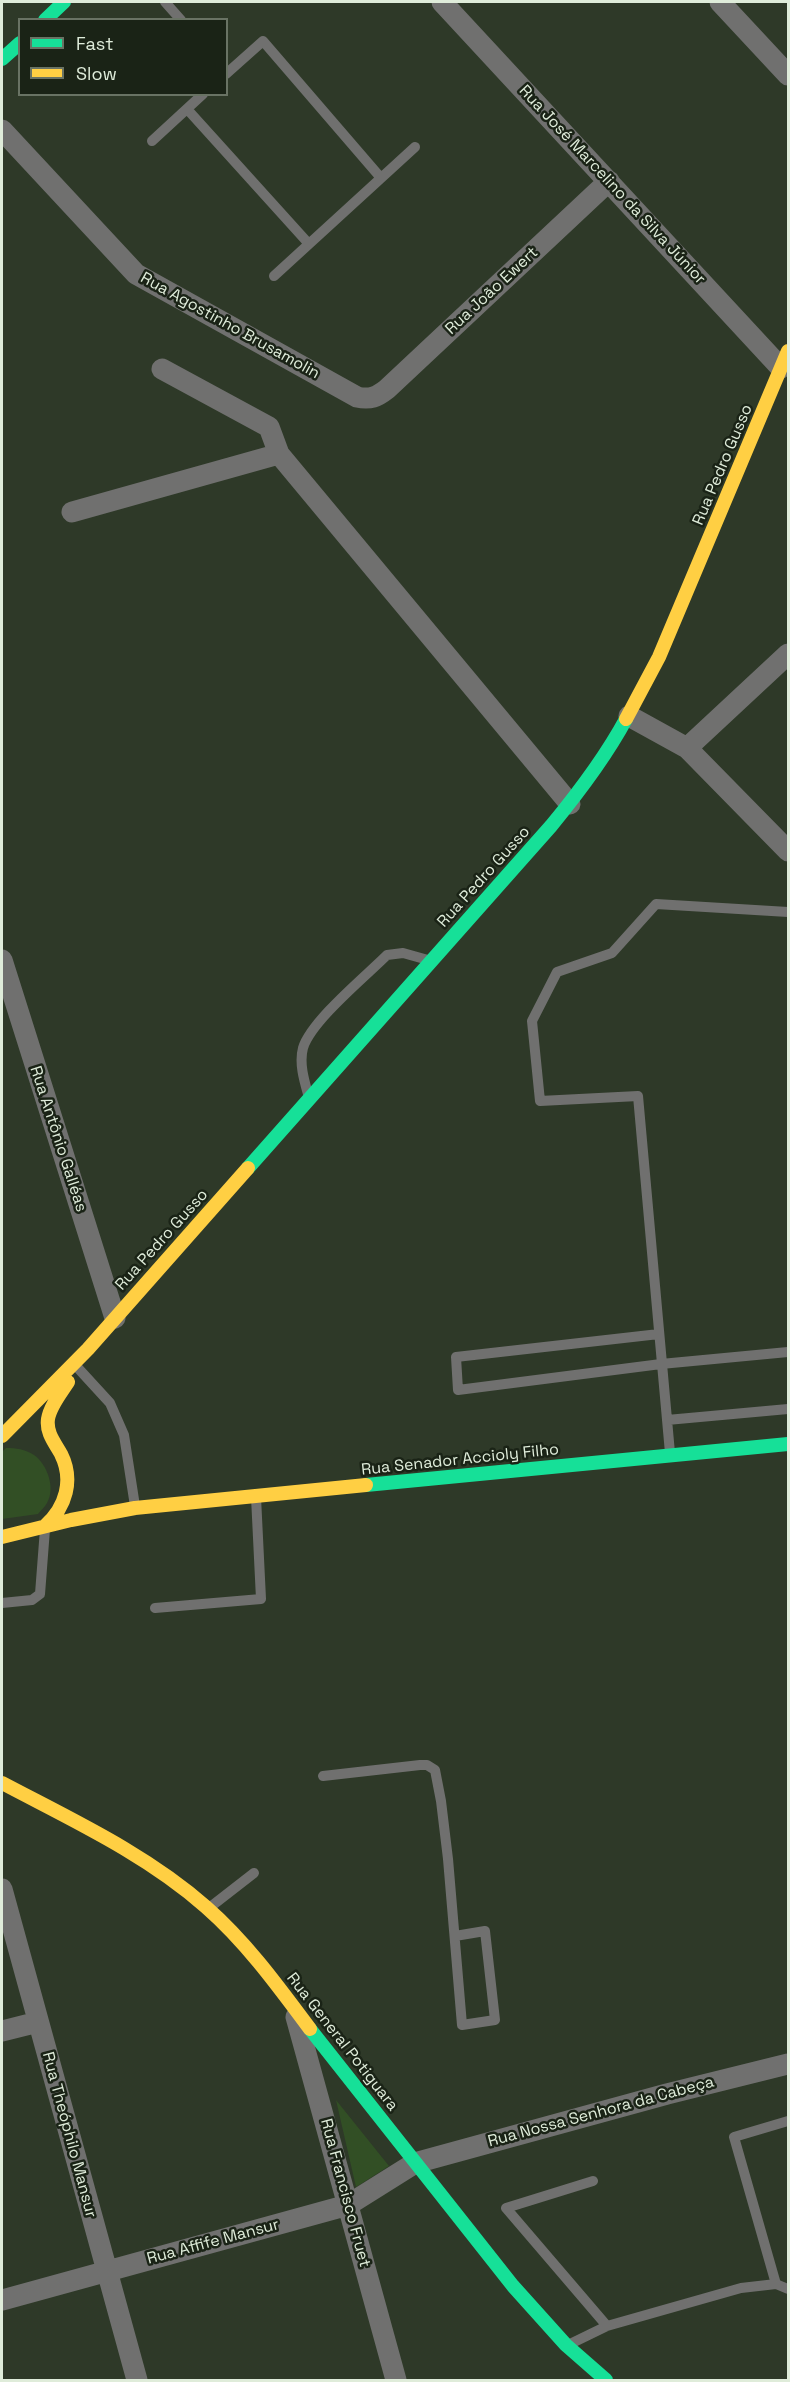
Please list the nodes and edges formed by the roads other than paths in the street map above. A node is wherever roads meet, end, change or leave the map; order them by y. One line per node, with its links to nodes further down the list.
1 (64, 2): 5 (main road)
2 (165, 2): 6 (lane)
3 (442, 2): 17 (street, Rua José Marcelino da Silva Júnior)
4 (720, 2): 10 (street)
5 (47, 18)
6 (179, 18)
7 (18, 45): 8 (main road)
8 (2, 59)
9 (228, 72): 16 (lane)
10 (789, 75)
11 (201, 96): 12 (lane)
12 (187, 109): 14 (lane); 18 (lane)
13 (2, 130): 22 (street, Rua Agostinho Brusamolin)
14 (152, 141)
15 (415, 147): 16 (lane)
16 (381, 178): 18 (lane)
17 (609, 181): 20 (street, Rua José Marcelino da Silva Júnior); 22 (street, Rua João Ewert)
18 (309, 244): 19 (lane)
19 (274, 276)
20 (785, 359): 26 (main road, Rua Pedro Gusso)
21 (162, 369): 23 (street)
22 (372, 398)
23 (279, 454): 24 (street); 28 (street)
24 (72, 512)
25 (789, 654): 27 (street)
26 (629, 716): 27 (street); 28 (main road, Rua Pedro Gusso)
27 (687, 748): 29 (street)
28 (570, 804): 32 (main road, Rua Pedro Gusso)
29 (789, 851)
30 (789, 912): 35 (lane)
31 (2, 960): 34 (street, Rua Antônio Galléas)
32 (431, 961): 33 (main road, Rua Pedro Gusso); 33 (lane)
33 (309, 1100): 34 (main road, Rua Pedro Gusso)
34 (115, 1318): 36 (main road, Rua Pedro Gusso)
35 (658, 1334): 38 (lane); 38 (lane)
36 (88, 1349): 39 (main road, Rua Pedro Gusso); 42 (main road, Rua Pedro Gusso)
37 (789, 1352): 38 (lane)
38 (661, 1364): 41 (lane)
39 (77, 1367): 44 (main road, Rua Pedro Gusso); 50 (lane)
40 (789, 1408): 41 (lane)
41 (667, 1420): 45 (lane)
42 (6, 1432): 44 (main road)
43 (789, 1444): 45 (main road, Rua Senador Accioly Filho)
44 (54, 1445): 46 (main road, Rua Pedro Gusso)
45 (670, 1455): 48 (main road, Rua Senador Accioly Filho)
46 (67, 1472): 47 (main road); 51 (main road)
47 (79, 1485)
48 (256, 1497): 50 (main road, Rua Senador Accioly Filho); 54 (lane)
49 (103, 1500): 50 (main road, Rua Senador Accioly Filho)
50 (135, 1509): 51 (main road, Rua Senador Accioly Filho)
51 (45, 1526): 52 (main road); 53 (lane)
52 (2, 1537)
53 (2, 1603)
54 (155, 1608)
55 (323, 1776): 60 (lane)
56 (2, 1783): 59 (main road, Rua General Potiguara)
57 (254, 1873): 59 (lane)
58 (2, 1890): 62 (street, Rua Theóphilo Mansur)
59 (208, 1909): 61 (main road, Rua General Potiguara)
60 (455, 1936): 60 (lane)
61 (293, 2006): 66 (main road, Rua General Potiguara); 68 (street, Rua Francisco Fruet)
62 (38, 2022): 63 (street); 69 (street, Rua Theóphilo Mansur)
63 (2, 2031)
64 (789, 2064): 66 (street, Rua Nossa Senhora da Cabeça)
65 (789, 2121): 70 (lane)
66 (415, 2163): 68 (street, Rua Affife Mansur); 74 (main road, Rua General Potiguara)
67 (593, 2181): 73 (lane)
68 (348, 2205): 69 (street, Rua Affife Mansur); 76 (street, Rua Francisco Fruet)
69 (107, 2271): 72 (street, Rua Affife Mansur); 75 (street, Rua Theóphilo Mansur)
70 (776, 2284): 71 (lane); 73 (lane)
71 (789, 2289)
72 (2, 2300)
73 (607, 2326): 74 (lane)
74 (567, 2346): 77 (main road, Rua General Potiguara)
75 (137, 2380)
76 (396, 2380)
77 (606, 2380)

